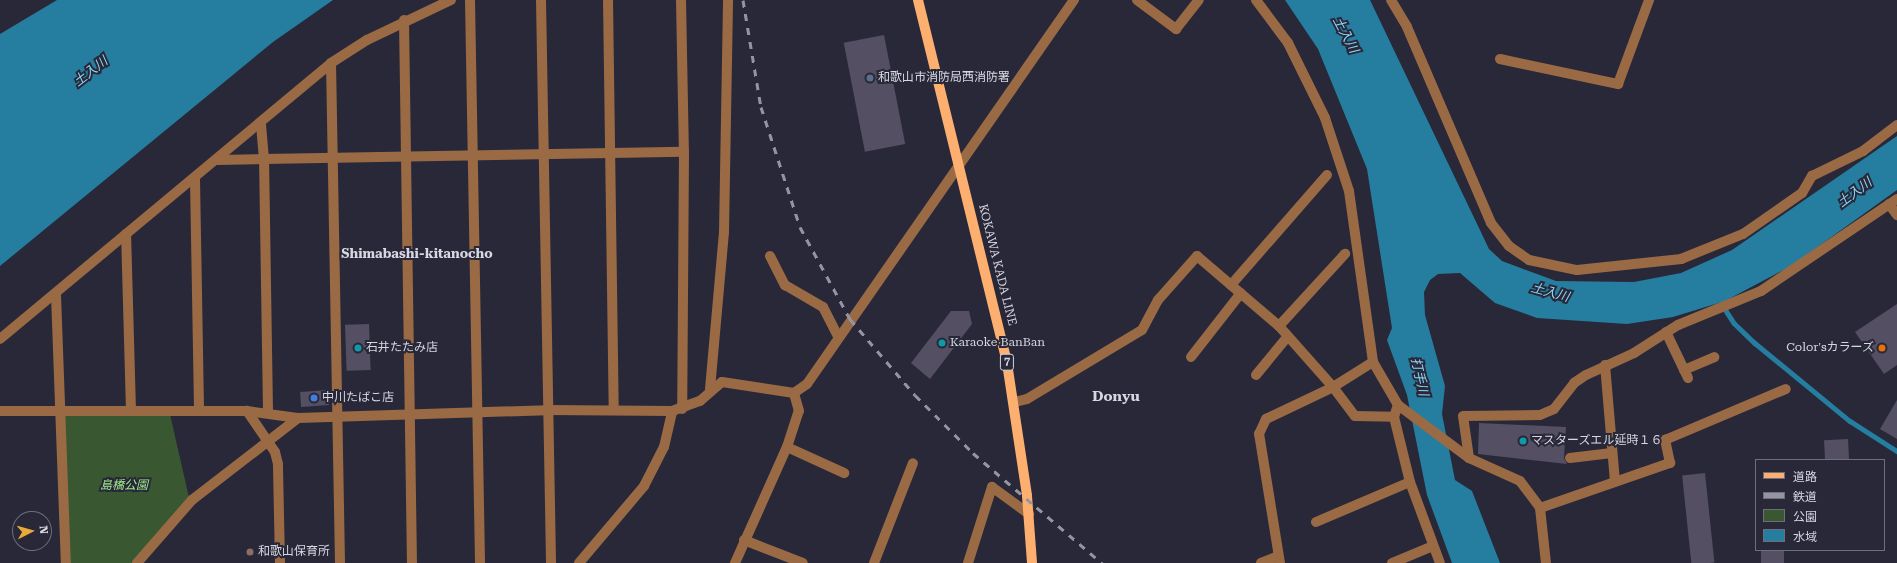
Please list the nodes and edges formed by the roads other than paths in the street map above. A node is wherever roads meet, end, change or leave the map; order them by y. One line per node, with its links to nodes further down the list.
1 (451, 0): 14 (street)
2 (470, 0): 23 (street)
3 (541, 0): 21 (street)
4 (608, 0): 20 (street)
5 (681, 0): 19 (street)
6 (728, 0): 49 (street)
7 (918, 0): 27 (main road, KOKAWA KADA LINE / 7)
8 (1074, 0): 27 (street)
9 (1137, 0): 10 (street)
10 (1199, 0)
11 (1256, 0): 45 (street)
12 (1391, 0): 18 (street)
13 (1649, 0): 15 (street)
14 (404, 20): 16 (street); 22 (street)
15 (1500, 59)
16 (331, 63): 17 (street); 24 (street)
17 (261, 123): 25 (street); 26 (street)
18 (1897, 125)
19 (684, 152): 20 (street); 57 (street)
20 (610, 153): 21 (street); 56 (street)
21 (542, 154): 23 (street); 55 (street)
22 (407, 157): 23 (street); 24 (street); 64 (street)
23 (474, 157): 63 (street)
24 (333, 158): 25 (street); 65 (street)
25 (264, 159): 26 (street); 62 (street)
26 (218, 160): 29 (street)
27 (959, 165): 41 (street); 52 (main road, KOKAWA KADA LINE / 7)
28 (1327, 175): 35 (street)
29 (196, 179): 32 (street); 54 (street)
30 (1893, 202): 31 (street); 39 (street)
31 (1897, 216)
32 (126, 234): 37 (street); 60 (street)
33 (1345, 254): 38 (street)
34 (770, 256): 41 (street)
35 (1231, 285): 36 (street); 52 (street)
36 (1241, 293): 38 (street); 43 (street)
37 (56, 295): 42 (street); 59 (street)
38 (1279, 326): 40 (street)
39 (1666, 332): 44 (street); 46 (street)
40 (1288, 336): 47 (street); 48 (street)
41 (838, 337): 51 (street)
42 (0, 339)
43 (1191, 357)
44 (1714, 357)
45 (1373, 362): 48 (street); 53 (street)
46 (1605, 366): 70 (street); 71 (street)
47 (1256, 375)
48 (1333, 387): 66 (street); 82 (street)
49 (710, 389): 51 (street); 57 (street)
50 (1786, 389): 76 (street)
51 (794, 393): 69 (street)
52 (1015, 402): 78 (main road, KOKAWA KADA LINE / 7)
53 (1398, 405): 66 (street); 71 (street)
54 (198, 410): 60 (street); 61 (street)
55 (547, 410): 56 (street); 63 (street); 89 (street)
56 (614, 410): 57 (street)
57 (677, 410): 90 (street)
58 (0, 411): 59 (street)
59 (62, 411): 60 (street); 83 (street)
60 (131, 411)
61 (247, 411): 62 (street); 68 (street)
62 (268, 411): 67 (street)
63 (477, 411): 64 (street); 88 (street)
64 (410, 413): 65 (street); 87 (street)
65 (337, 415): 67 (street); 86 (street)
66 (1394, 417): 75 (street)
67 (298, 418): 68 (street)
68 (268, 441): 84 (street); 85 (street)
69 (787, 447): 74 (street); 80 (street)
70 (1612, 453): 72 (street); 76 (street)
71 (1469, 458): 77 (street)
72 (1570, 458)
73 (913, 463): 93 (street)
74 (844, 473)
75 (1410, 482): 79 (street); 81 (street)
76 (1615, 482): 77 (street)
77 (1540, 508): 99 (street)
78 (1029, 514): 94 (street); 95 (main road, KOKAWA KADA LINE / 7)
79 (1316, 522)
80 (744, 540): 91 (street); 92 (street)
81 (1433, 546): 97 (street); 98 (street)
82 (1279, 559): 96 (street)
83 (66, 563)
84 (137, 563)
85 (280, 563)
86 (340, 563)
87 (412, 563)
88 (480, 563)
89 (550, 563)
90 (579, 563)
91 (735, 563)
92 (803, 563)
93 (874, 563)
94 (968, 563)
95 (1032, 563)
96 (1261, 563)
97 (1392, 563)
98 (1440, 563)
99 (1546, 563)

